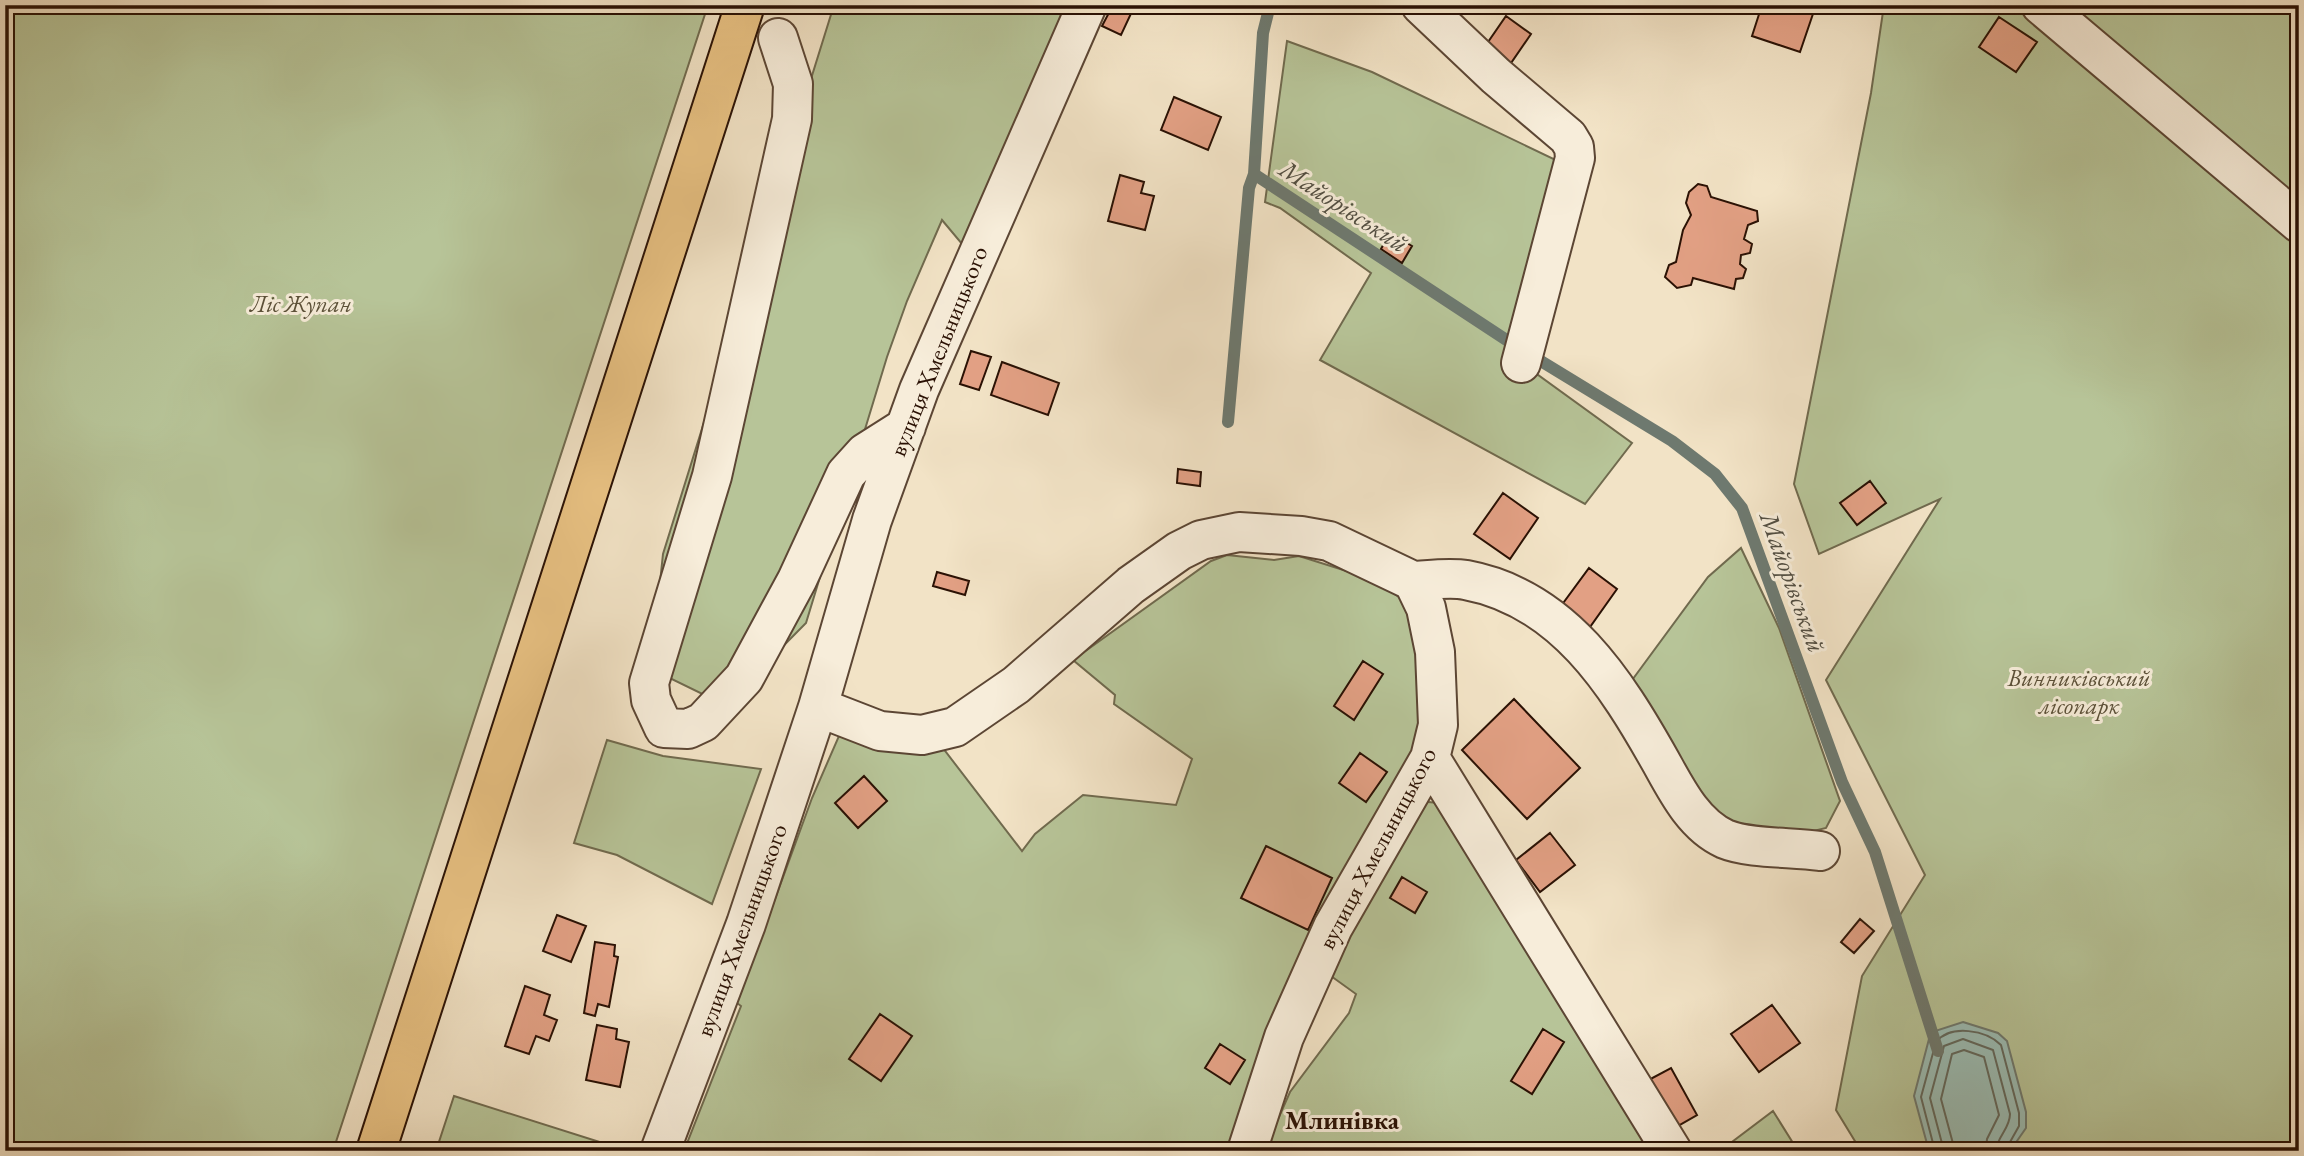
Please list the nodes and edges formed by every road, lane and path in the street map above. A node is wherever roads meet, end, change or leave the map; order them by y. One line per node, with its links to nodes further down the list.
1 (745, 5): 13 (main road)
2 (1087, 5): 8 (street, вулиця Хмельницького)
3 (1421, 5): 7 (street)
4 (2041, 5): 6 (street)
5 (778, 38): 8 (street)
6 (2299, 223)
7 (1523, 356)
8 (906, 427): 10 (street, вулиця Хмельницького)
9 (1413, 580): 10 (street); 11 (street, вулиця Хмельницького); 12 (street)
10 (818, 707): 14 (street, вулиця Хмельницького)
11 (1430, 758): 15 (street, вулиця Хмельницького); 16 (street)
12 (1820, 850)
13 (376, 1151)
14 (660, 1151)
15 (1247, 1151)
16 (1672, 1151)

